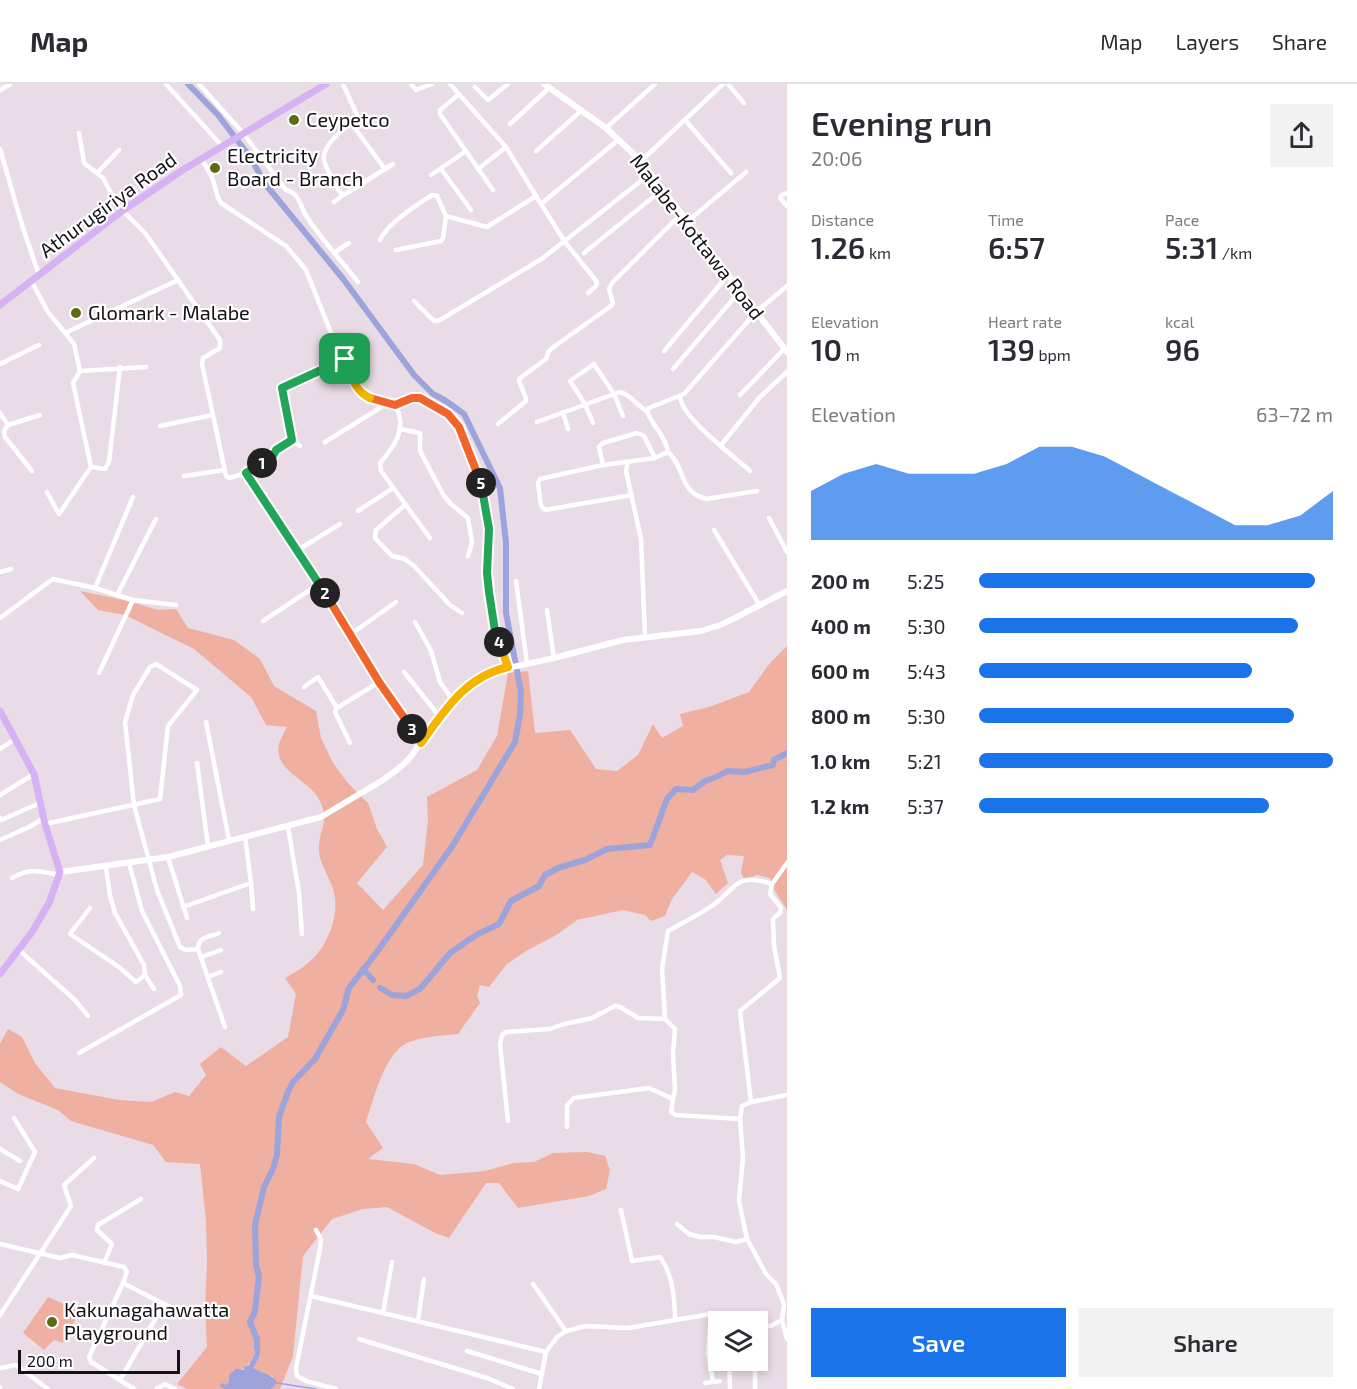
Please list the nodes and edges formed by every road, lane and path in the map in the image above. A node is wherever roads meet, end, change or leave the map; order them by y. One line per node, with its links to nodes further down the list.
1 (10, 84): 16 (street)
2 (166, 84): 27 (street)
3 (199, 84): 25 (street)
4 (326, 84): 13 (main road, Athurugiriya Road)
5 (344, 84): 21 (street)
6 (411, 84): 7 (street)
7 (432, 84)
8 (450, 84): 17 (street)
9 (508, 84): 15 (street)
10 (655, 84): 23 (street)
11 (723, 84): 20 (street)
12 (728, 84): 18 (street)
13 (316, 86): 25 (main road, Athurugiriya Road)
14 (546, 86): 19 (street, Malabe-Kottawa Road); 22 (street)
15 (476, 87)
16 (0, 90)
17 (458, 95): 28 (street); 31 (street)
18 (744, 103)
19 (582, 110): 23 (street, Malabe-Kottawa Road); 32 (street)
20 (685, 120): 34 (street); 39 (street)
21 (351, 123): 36 (street); 47 (street)
22 (510, 124)
23 (606, 128): 26 (street, Malabe-Kottawa Road)
24 (79, 134): 41 (street)
25 (241, 134): 27 (main road, Athurugiriya Road); 61 (street)
26 (618, 140): 34 (street, Malabe-Kottawa Road); 50 (street)
27 (224, 145): 33 (main road, Athurugiriya Road)
28 (506, 147): 38 (street); 48 (street)
29 (0, 149): 64 (street)
30 (119, 150): 41 (street)
31 (466, 151): 37 (street); 38 (street)
32 (536, 151)
33 (201, 158): 53 (main road, Athurugiriya Road); 78 (street)
34 (641, 161): 42 (street, Malabe-Kottawa Road)
35 (393, 164): 36 (street)
36 (385, 169): 47 (street)
37 (441, 169): 43 (street); 52 (street)
38 (478, 169): 45 (street)
39 (731, 172)
40 (746, 172): 56 (street)
41 (97, 173): 53 (street)
42 (651, 174): 44 (street, Malabe-Kottawa Road); 58 (street)
43 (431, 175)
44 (663, 189): 54 (street, Malabe-Kottawa Road); 62 (street)
45 (493, 190)
46 (787, 193): 51 (street)
47 (343, 195): 49 (street)
48 (536, 196): 50 (street); 55 (street)
49 (334, 202)
50 (542, 204): 58 (street)
51 (787, 206)
52 (471, 210)
53 (122, 212): 64 (main road, Athurugiriya Road); 65 (street)
54 (682, 213): 56 (street, Malabe-Kottawa Road); 99 (street)
55 (446, 216): 57 (street); 60 (street)
56 (688, 221): 63 (street, Malabe-Kottawa Road)
57 (380, 240)
58 (565, 242): 70 (street); 71 (street)
59 (349, 243): 61 (street)
60 (396, 250)
61 (334, 252): 67 (street)
62 (584, 253)
63 (729, 274): 69 (street, Malabe-Kottawa Road); 77 (street)
64 (39, 276): 66 (main road, Athurugiriya Road)
65 (178, 280): 74 (street); 95 (street)
66 (32, 282): 72 (main road, Athurugiriya Road); 74 (street)
67 (358, 282)
68 (787, 286): 73 (street)
69 (741, 290): 73 (street, Malabe-Kottawa Road); 82 (street)
70 (588, 293)
71 (414, 301)
72 (0, 305)
73 (756, 312): 76 (street, Malabe-Kottawa Road); 87 (street)
74 (65, 333): 83 (street)
75 (39, 345): 79 (street)
76 (786, 350): 86 (street)
77 (664, 351)
78 (345, 359): 88 (street); 104 (street)
79 (0, 364)
80 (120, 367): 81 (street); 83 (street); 112 (street)
81 (146, 367)
82 (673, 369)
83 (80, 371): 112 (street)
84 (787, 372): 107 (street)
85 (614, 394): 89 (street); 89 (street); 91 (street); 96 (street)
86 (740, 395)
87 (680, 396): 91 (street); 107 (street)
88 (384, 403): 90 (street); 105 (street)
89 (585, 404): 92 (street); 98 (street)
90 (395, 405): 102 (street); 152 (street)
91 (647, 411): 108 (street)
92 (562, 412): 97 (street); 103 (street)
93 (0, 413): 100 (street)
94 (40, 415): 100 (street)
95 (213, 415): 101 (street); 113 (street)
96 (623, 416)
97 (537, 422)
98 (593, 423)
99 (498, 424)
100 (8, 425): 114 (street)
101 (160, 426)
102 (400, 429): 118 (street); 132 (street)
103 (568, 429)
104 (292, 440): 106 (street); 116 (street)
105 (325, 441)
106 (300, 446)
107 (721, 446): 115 (street)
108 (668, 452): 109 (street); 119 (street)
109 (655, 458): 110 (street); 111 (street)
110 (628, 462): 111 (street); 121 (street)
111 (603, 465): 121 (street)
112 (91, 467): 120 (street)
113 (224, 470): 116 (street); 117 (street)
114 (32, 471)
115 (750, 471)
116 (246, 473): 130 (street)
117 (184, 476)
118 (393, 488): 123 (street); 124 (street)
119 (758, 491)
120 (46, 492)
121 (632, 495): 150 (street)
122 (133, 498): 137 (street)
123 (405, 505): 129 (street); 145 (street)
124 (358, 512)
125 (769, 518): 131 (street)
126 (156, 519): 139 (street)
127 (340, 524): 130 (street)
128 (714, 530): 143 (street)
129 (430, 538)
130 (298, 550): 136 (street)
131 (787, 552)
132 (468, 556)
133 (11, 569): 134 (street)
134 (0, 572)
135 (516, 581): 152 (street)
136 (319, 584): 147 (street); 149 (street)
137 (95, 588): 139 (street); 146 (street)
138 (787, 591): 143 (street)
139 (117, 595): 140 (street)
140 (133, 600): 142 (street); 154 (street)
141 (396, 602): 149 (street)
142 (176, 605)
143 (760, 606): 150 (street)
144 (547, 610): 151 (street)
145 (462, 613)
146 (0, 618)
147 (263, 621)
148 (416, 622): 157 (street)
149 (351, 634): 155 (street)
150 (645, 637): 151 (street)
151 (554, 658): 152 (street)
152 (517, 666): 157 (street)
153 (404, 672): 160 (street)
154 (99, 673)
155 (379, 682): 158 (street); 164 (street)
156 (304, 687): 158 (street)
157 (453, 701): 160 (street)
158 (337, 708): 163 (street)
159 (0, 711): 162 (main road)
160 (440, 717): 164 (street)
161 (206, 722): 176 (street)
162 (15, 739): 165 (street); 167 (main road)
163 (350, 743)
164 (421, 743): 173 (street)
165 (0, 749)
166 (196, 763): 177 (street)
167 (34, 774): 168 (street); 169 (main road)
168 (0, 795)
169 (40, 803): 171 (street); 172 (main road)
170 (134, 805): 170 (street); 172 (street); 179 (street)
171 (0, 818)
172 (44, 821): 175 (street); 183 (main road)
173 (288, 827): 174 (street); 192 (street)
174 (245, 836): 176 (street); 185 (street)
175 (0, 840)
176 (229, 840): 177 (street)
177 (208, 846): 178 (street)
178 (168, 857): 179 (street); 187 (street)
179 (148, 861): 180 (street); 193 (street)
180 (129, 863): 182 (street); 205 (street)
181 (787, 863): 186 (street)
182 (106, 867): 183 (street); 199 (street)
183 (59, 874): 184 (street); 194 (main road)
184 (12, 878)
185 (251, 883): 187 (street); 189 (street)
186 (772, 884): 203 (street); 208 (street)
187 (183, 907): 190 (street)
188 (90, 908): 199 (street)
189 (253, 909)
190 (187, 918)
191 (219, 933): 193 (street)
192 (302, 934)
193 (198, 949): 196 (street)
194 (18, 950): 198 (main road); 202 (street)
195 (221, 950): 196 (street)
196 (201, 957): 200 (street)
197 (221, 972): 200 (street)
198 (0, 974)
199 (145, 975): 201 (street)
200 (208, 977): 204 (street)
201 (154, 989)
202 (88, 1016)
203 (664, 1019): 207 (street); 211 (street)
204 (225, 1027)
205 (79, 1053)
206 (787, 1095): 208 (street)
207 (672, 1099): 210 (street); 212 (street)
208 (751, 1102): 210 (street)
209 (14, 1118): 216 (street)
210 (740, 1119): 221 (street)
211 (508, 1121)
212 (567, 1127)
213 (0, 1149): 215 (street)
214 (93, 1158): 223 (street)
215 (20, 1161)
216 (0, 1181)
217 (141, 1199): 224 (street)
218 (621, 1210): 236 (street)
219 (677, 1224): 221 (street)
220 (316, 1230): 229 (street)
221 (747, 1239): 231 (street)
222 (0, 1244): 223 (street)
223 (40, 1254): 224 (street); 235 (street)
224 (104, 1263): 227 (street)
225 (392, 1263): 232 (street)
226 (424, 1279): 238 (street)
227 (123, 1284): 230 (street); 250 (street)
228 (533, 1284): 240 (street)
229 (311, 1296): 232 (street); 258 (street)
230 (164, 1304): 233 (street); 250 (street)
231 (786, 1304): 237 (street)
232 (383, 1313): 238 (street)
233 (187, 1314)
234 (708, 1314): 236 (street)
235 (0, 1315)
236 (675, 1320): 240 (street)
237 (782, 1320): 239 (street); 242 (street)
238 (418, 1321): 244 (street)
239 (768, 1326)
240 (566, 1331): 244 (street)
241 (359, 1339): 259 (street)
242 (787, 1339)
243 (467, 1351): 249 (street)
244 (546, 1352): 249 (street)
245 (0, 1368): 254 (street)
246 (711, 1371): 251 (street)
247 (729, 1371): 261 (street)
248 (754, 1371): 262 (street)
249 (542, 1374): 260 (street)
250 (120, 1380): 255 (street)
251 (713, 1381): 252 (street); 253 (street)
252 (720, 1381)
253 (705, 1383)
254 (48, 1389)
255 (134, 1389)
256 (157, 1389): 257 (street)
257 (175, 1389)
258 (336, 1389)
259 (513, 1389)
260 (539, 1389)
261 (730, 1389)
262 (755, 1389)

